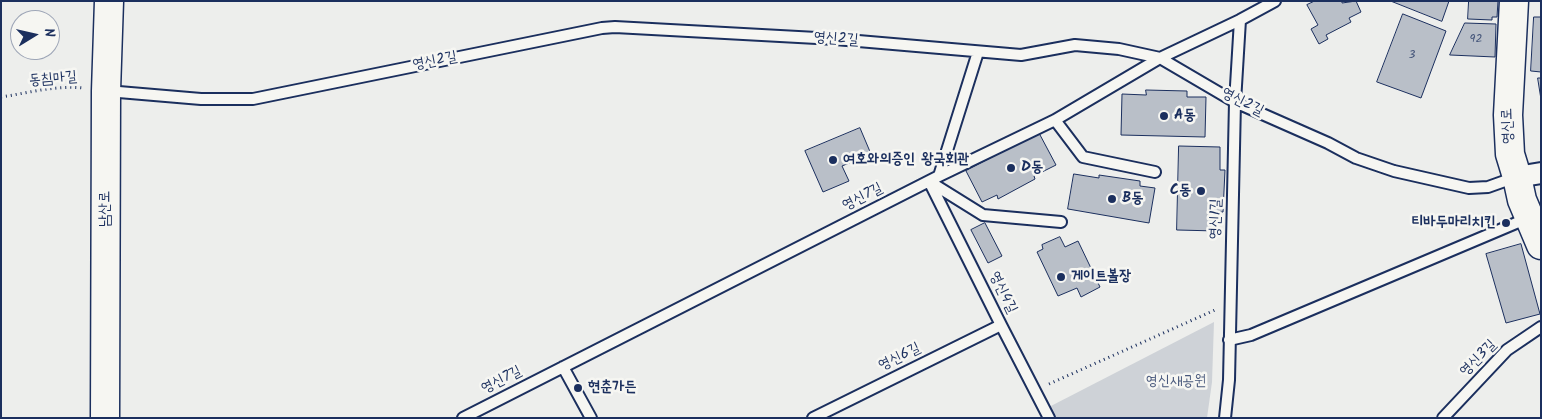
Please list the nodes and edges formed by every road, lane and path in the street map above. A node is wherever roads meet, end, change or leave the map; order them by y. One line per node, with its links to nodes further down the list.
1 (109, 1): 7 (main road, 남산로)
2 (1275, 1): 4 (lane, 영신7길)
3 (1514, 1): 12 (main road, 영신로)
4 (1240, 20): 6 (lane, 영신7길); 9 (lane, 영신1길)
5 (978, 52): 6 (lane, 영신2길); 7 (lane, 영신2길); 13 (lane)
6 (1160, 58): 9 (lane, 영신2길); 10 (lane, 영신7길)
7 (106, 90): 8 (path, 동침마길); 23 (main road, 남산로)
8 (1, 97)
9 (1235, 102): 12 (lane, 영신2길); 17 (lane, 영신1길)
10 (1055, 120): 11 (lane); 13 (lane, 영신7길)
11 (1155, 172)
12 (1529, 175): 14 (main road, 영신로)
13 (934, 179): 15 (lane); 18 (lane, 영신4길); 21 (lane, 영신7길)
14 (1529, 218): 16 (main road, 영신로); 20 (lane)
15 (1061, 222)
16 (1541, 246)
17 (1229, 304): 20 (lane, 영신1길); 22 (path)
18 (1001, 325): 22 (lane, 영신4길); 26 (lane, 영신6길)
19 (1541, 327): 29 (lane, 영신3길)
20 (1229, 340): 28 (lane, 영신1길)
21 (563, 367): 24 (lane, 영신7길); 25 (lane)
22 (1035, 390): 27 (lane, 영신4길)
23 (105, 418)
24 (463, 418)
25 (591, 418)
26 (813, 418)
27 (1049, 418)
28 (1225, 418)
29 (1443, 418)

